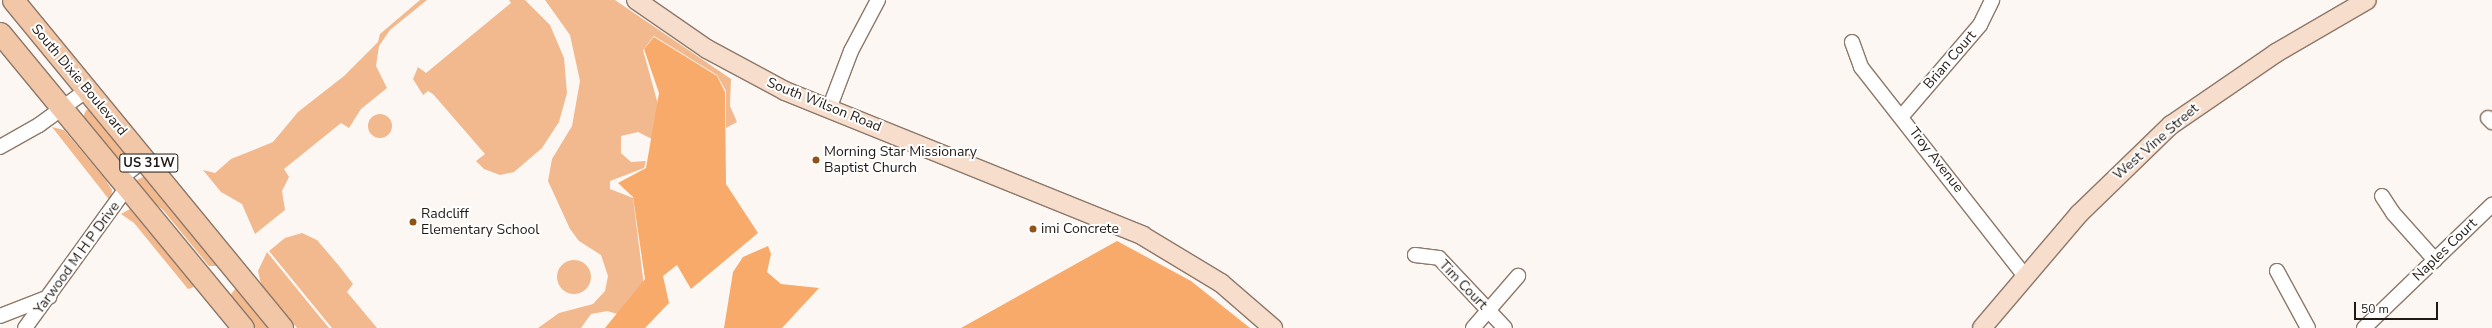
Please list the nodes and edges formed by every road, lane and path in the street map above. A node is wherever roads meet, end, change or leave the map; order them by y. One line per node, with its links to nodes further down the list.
1 (13, 0): 8 (highway, South Dixie Boulevard / US 31W)
2 (636, 0): 10 (main road, South Wilson Road)
3 (878, 0): 10 (street)
4 (1992, 0): 11 (street, Brian Court)
5 (2367, 0): 21 (main road, West Vine Street)
6 (0, 33): 9 (highway, US 31W)
7 (1852, 42): 11 (street, Troy Avenue)
8 (87, 90): 9 (street); 13 (highway, South Dixie Boulevard / US 31W)
9 (62, 109): 12 (street); 14 (highway, US 31W)
10 (829, 109): 28 (main road, South Wilson Road)
11 (1902, 116): 21 (street, Troy Avenue)
12 (0, 147)
13 (145, 159): 14 (street, Yarwood M H P Drive); 27 (highway, South Dixie Boulevard / US 31W)
14 (124, 183): 22 (street, Yarwood M H P Drive); 26 (highway, US 31W)
15 (2382, 196): 18 (street)
16 (2492, 205): 18 (street, Naples Court)
17 (1416, 255): 23 (street, Tim Court)
18 (2435, 260): 33 (street, Naples Court)
19 (2277, 271): 32 (street)
20 (1518, 276): 23 (street)
21 (2025, 276): 31 (main road, West Vine Street)
22 (49, 297): 24 (street); 25 (street, Yarwood M H P Drive)
23 (1489, 310): 29 (street); 30 (street, Tim Court)
24 (0, 316)
25 (25, 328)
26 (243, 328)
27 (282, 328)
28 (1273, 328)
29 (1473, 328)
30 (1505, 328)
31 (1982, 328)
32 (2308, 328)
33 (2364, 328)

